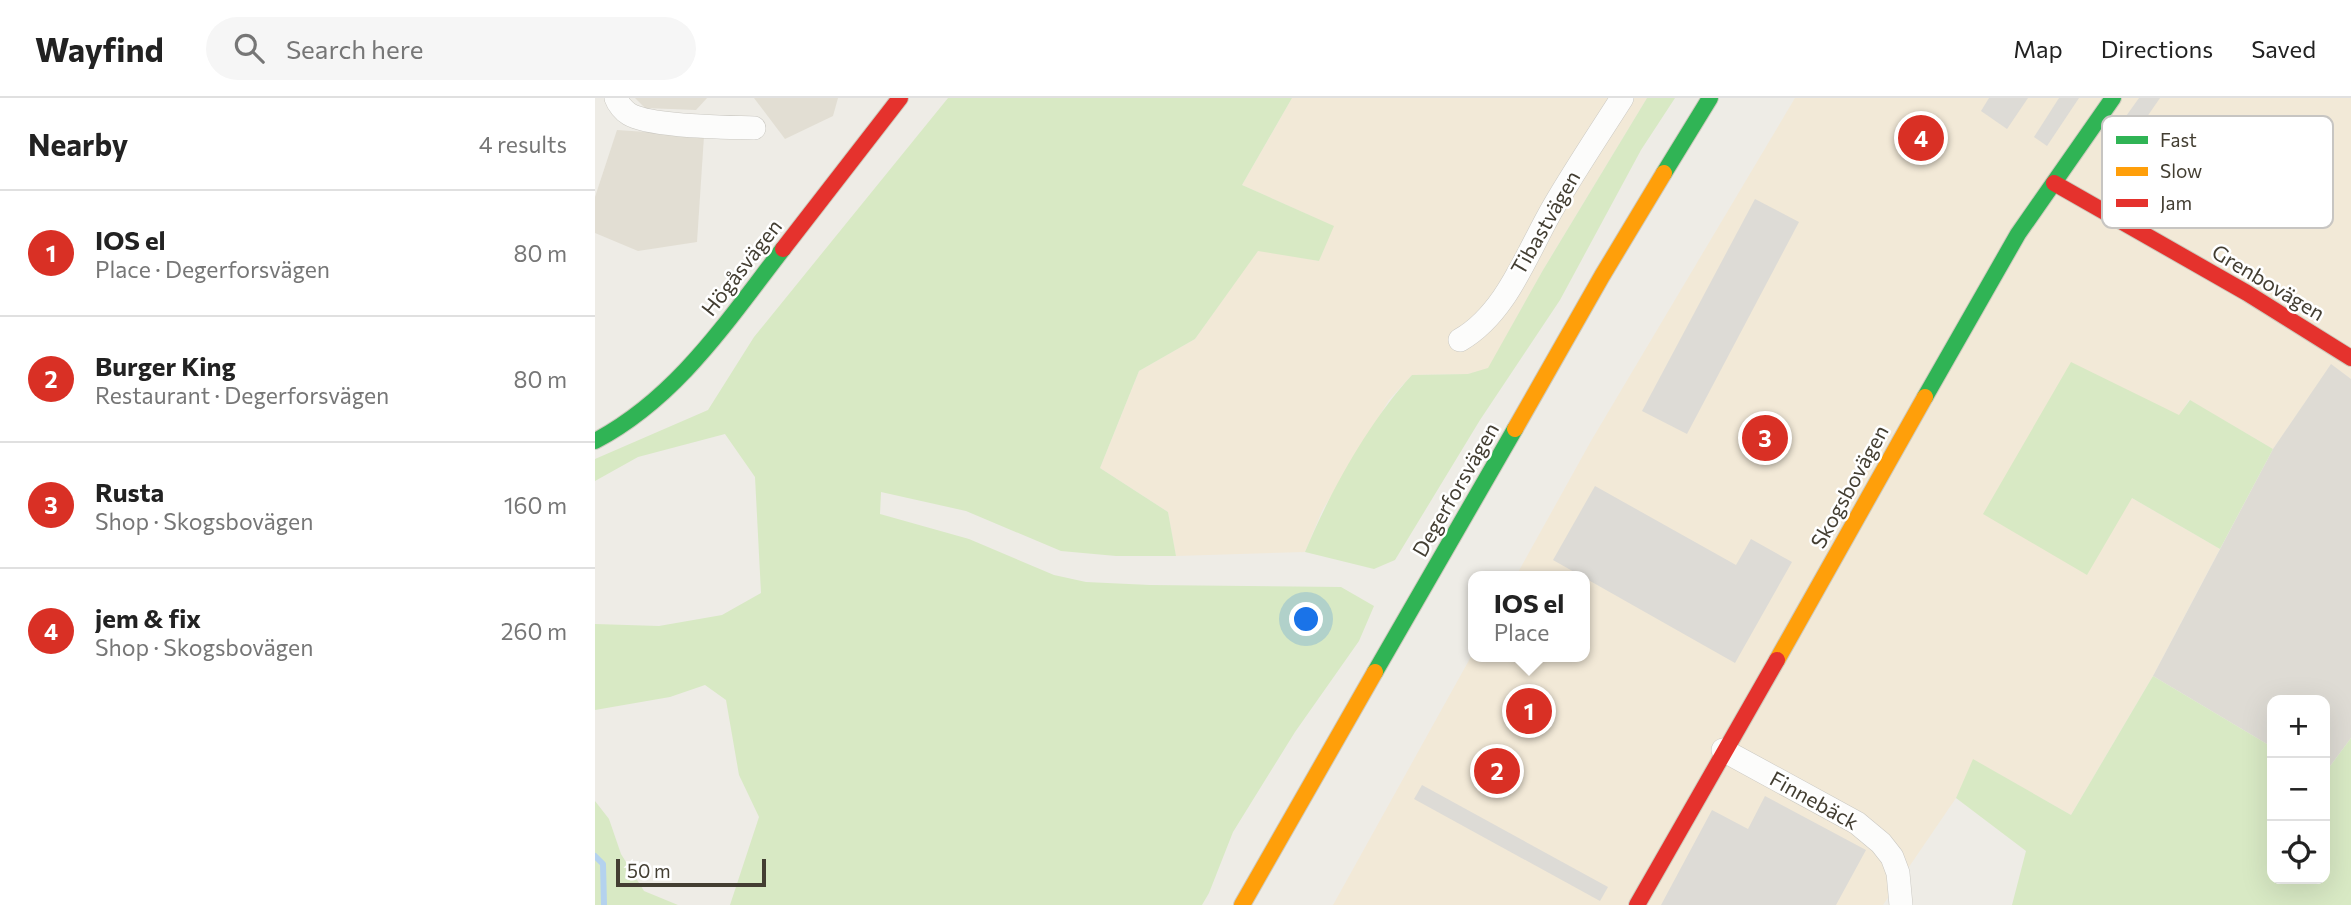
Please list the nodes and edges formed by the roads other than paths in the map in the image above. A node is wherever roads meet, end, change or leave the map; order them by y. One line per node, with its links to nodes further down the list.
1 (615, 98): 6 (street)
2 (900, 98): 12 (street, Högåsvägen)
3 (1622, 98): 10 (street, Tibastvägen)
4 (1710, 98): 14 (street, Degerforsvägen)
5 (2113, 98): 7 (street, Skogsbovägen)
6 (754, 128)
7 (2054, 183): 8 (street, Grenbovägen); 13 (street, Skogsbovägen)
8 (2102, 210)
9 (2133, 228): 11 (street, Grenbovägen)
10 (1459, 340)
11 (2351, 358)
12 (595, 441)
13 (1723, 750): 15 (street, Skogsbovägen); 16 (street, Finnebäck)
14 (1242, 905)
15 (1637, 905)
16 (1901, 905)

